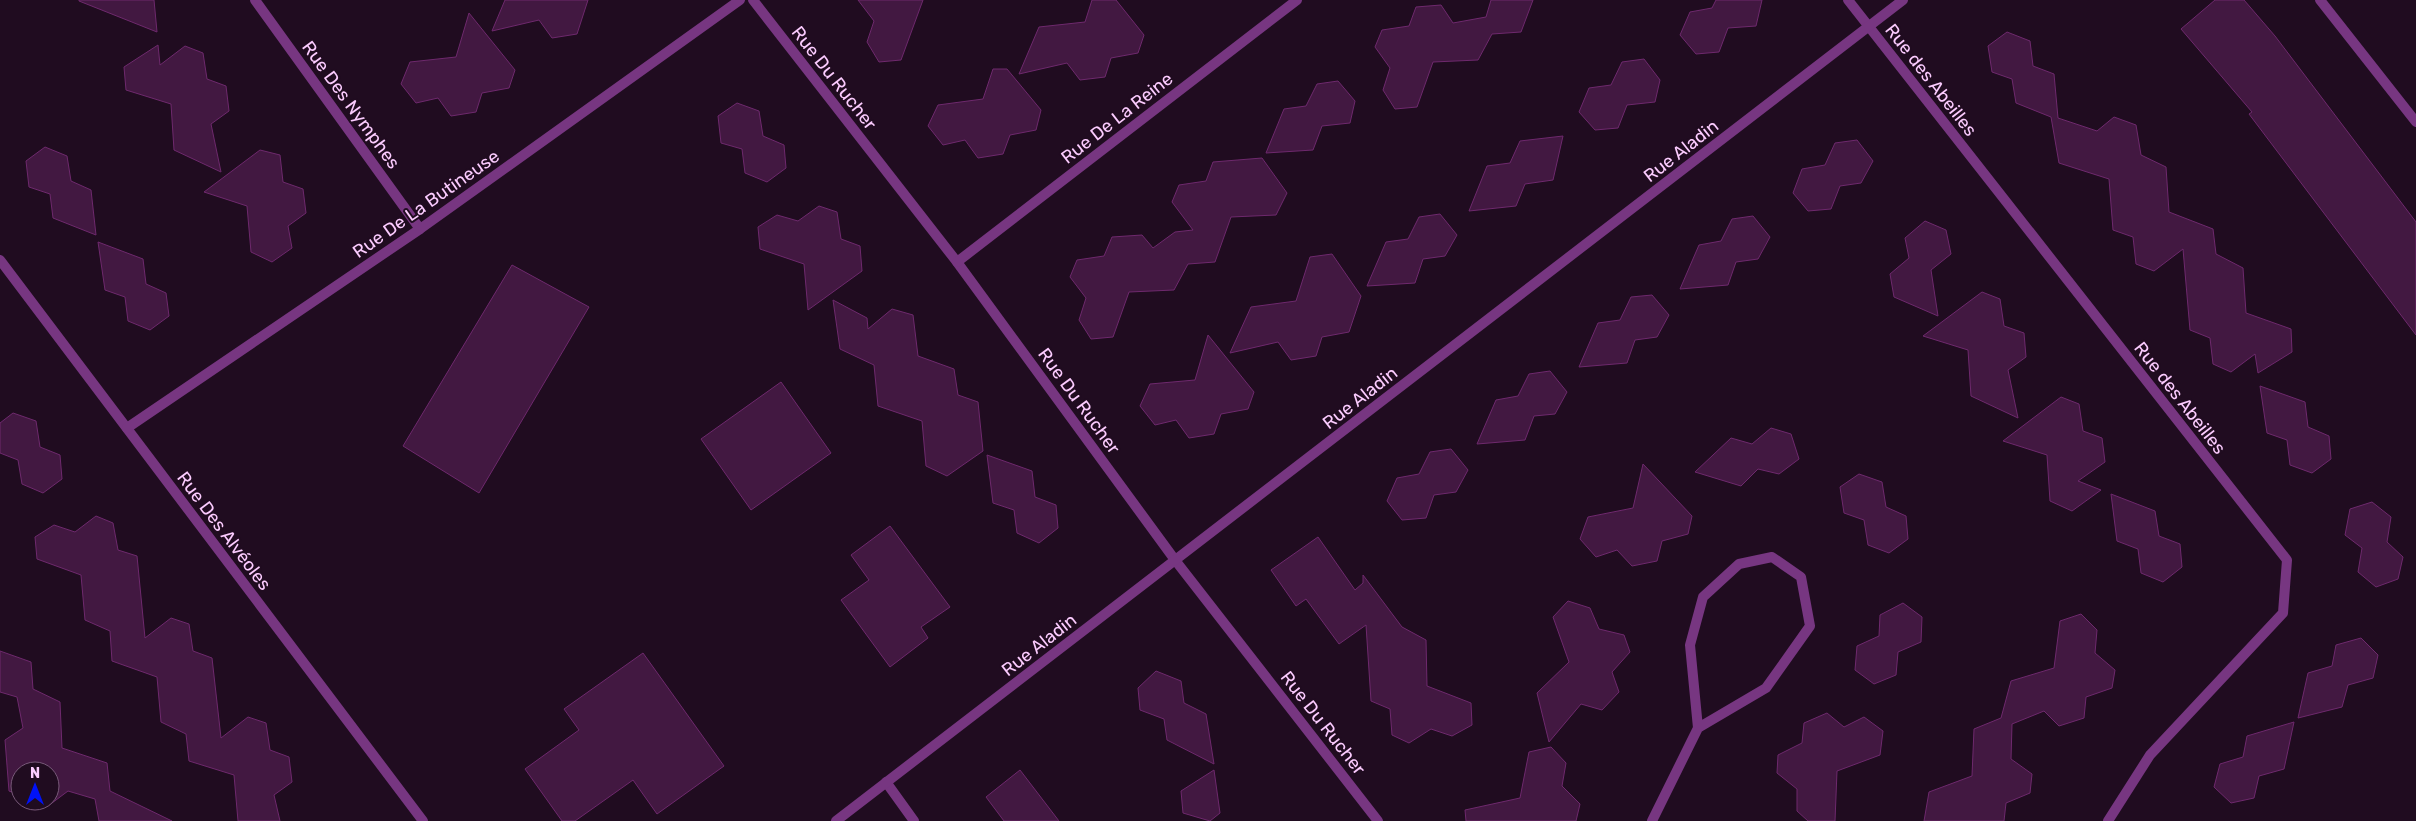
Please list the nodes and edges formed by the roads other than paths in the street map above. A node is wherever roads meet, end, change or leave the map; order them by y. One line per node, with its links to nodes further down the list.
1 (255, 0): 10 (street, Rue Des Nymphes)
2 (740, 0): 10 (street, Rue De La Butineuse)
3 (753, 0): 12 (street, Rue Du Rucher)
4 (1297, 0): 12 (street, Rue De La Reine)
5 (1848, 0): 8 (street, Rue des Abeilles)
6 (1903, 0): 8 (street, Rue Aladin)
7 (2320, 0): 9 (street)
8 (1868, 27): 14 (street, Rue Aladin); 22 (street, Rue des Abeilles)
9 (2416, 122)
10 (420, 229): 13 (street, Rue De La Butineuse)
11 (0, 260): 13 (street, Rue Des Alvéoles)
12 (957, 262): 14 (street, Rue Du Rucher)
13 (127, 428): 17 (street, Rue Des Alvéoles)
14 (1175, 560): 16 (street, Rue Aladin); 20 (street, Rue Du Rucher)
15 (1698, 728): 15 (street); 21 (street)
16 (886, 782): 18 (street, Rue Aladin); 19 (street)
17 (423, 821)
18 (836, 821)
19 (914, 821)
20 (1378, 821)
21 (1652, 821)
22 (2108, 821)

